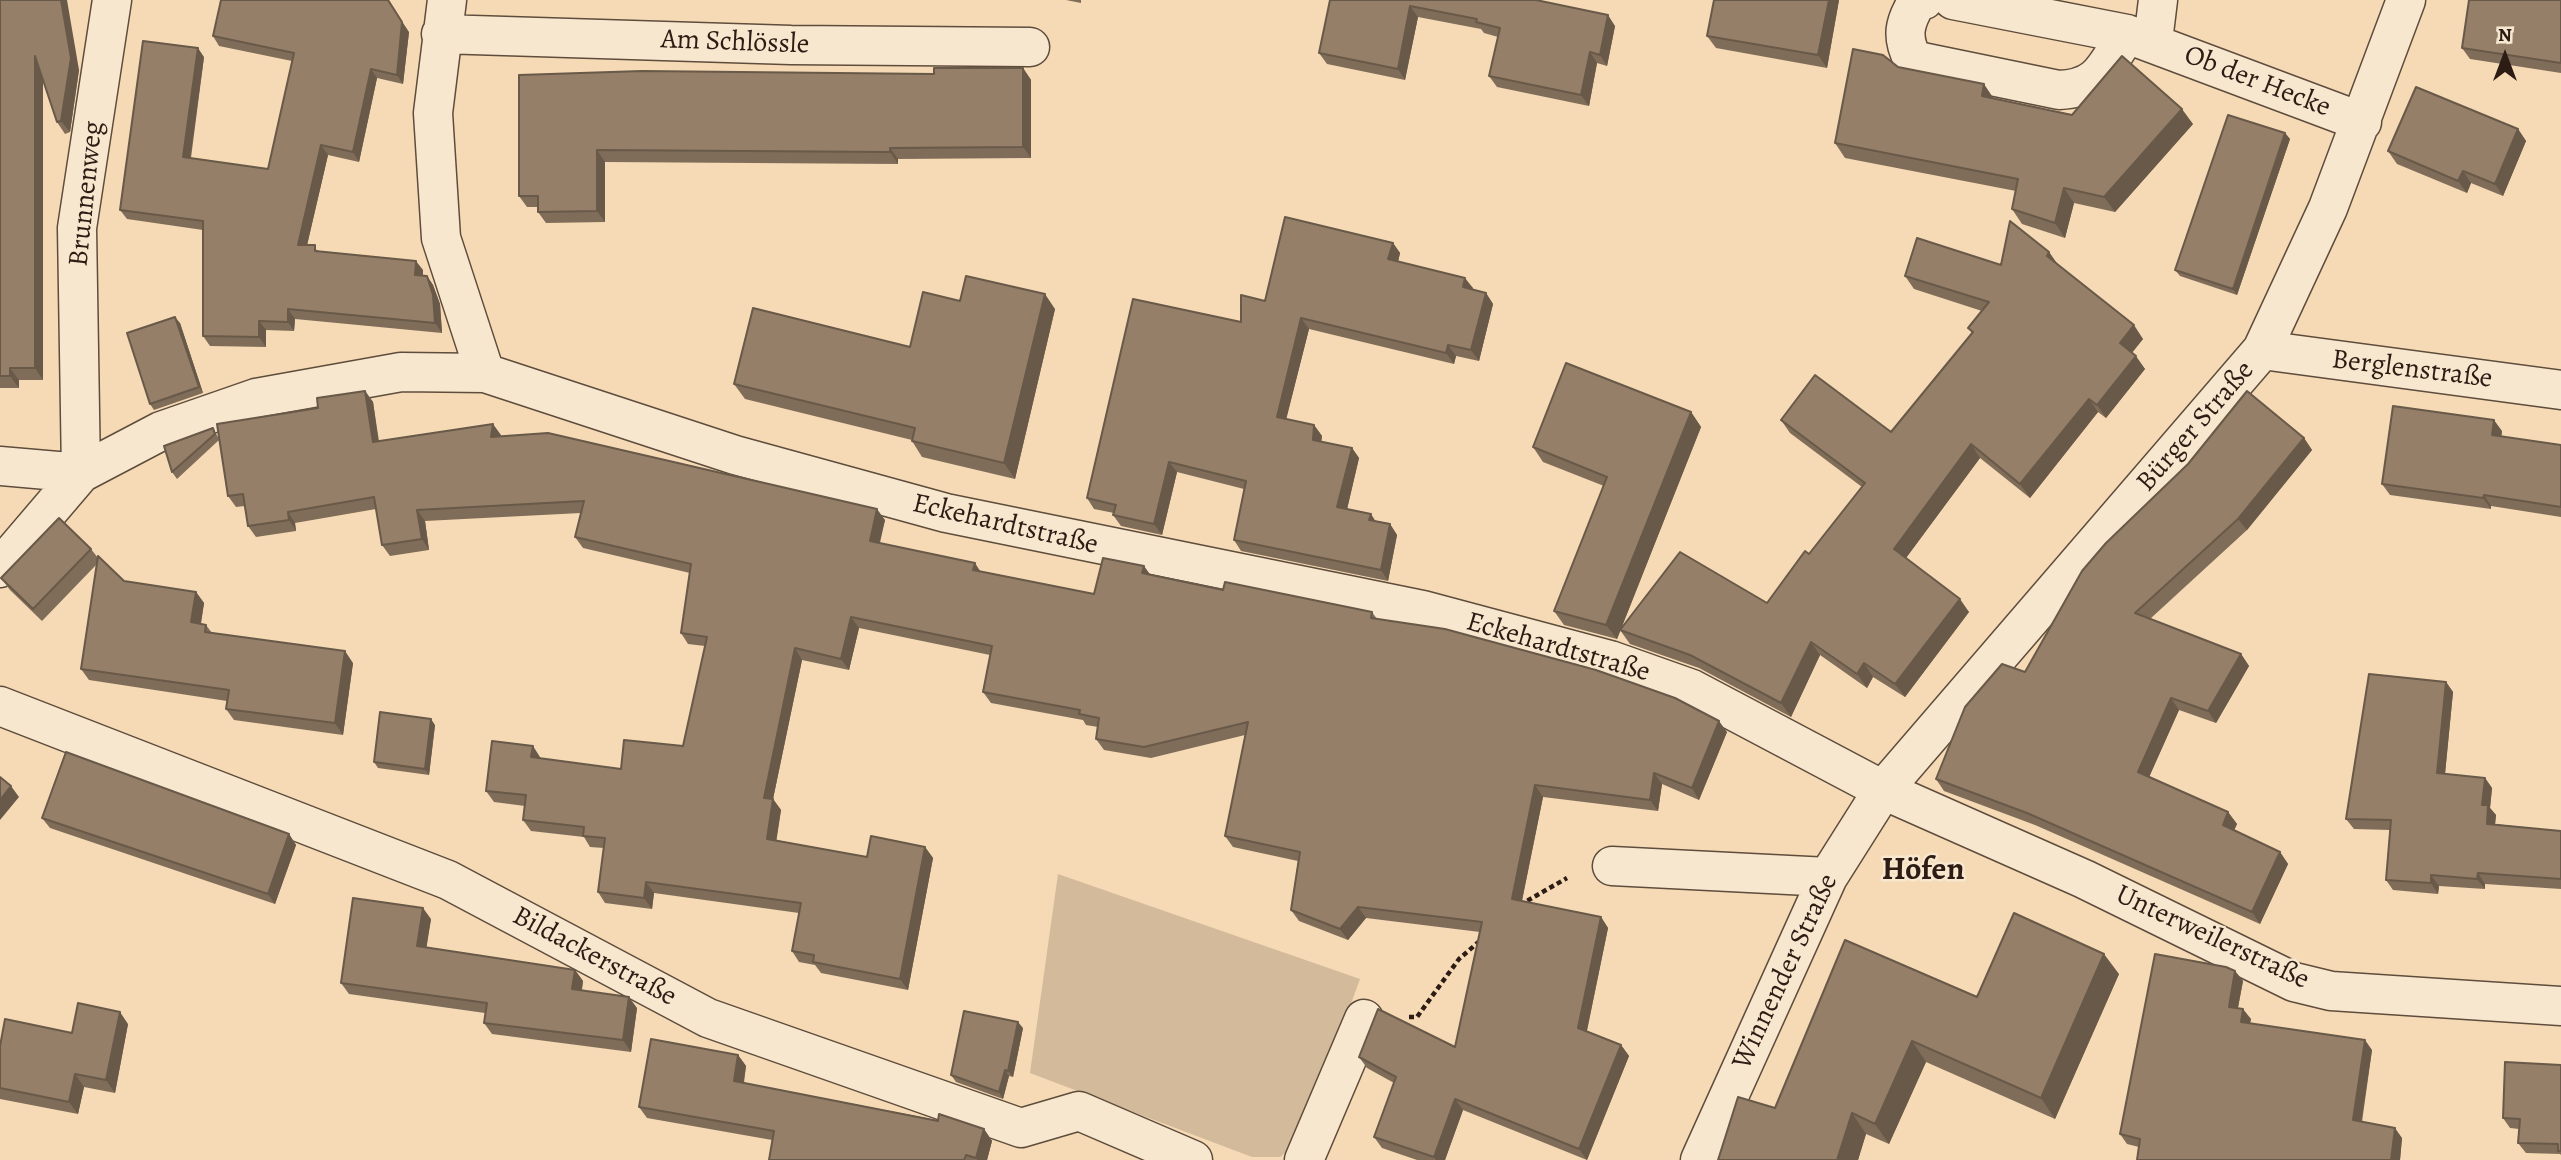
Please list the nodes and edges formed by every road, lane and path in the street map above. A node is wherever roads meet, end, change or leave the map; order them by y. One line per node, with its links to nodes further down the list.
1 (112, 0): 14 (street, Brunnenweg)
2 (1924, 0): 7 (street, Ob der Hecke)
3 (1953, 0): 7 (street, Ob der Hecke)
4 (2158, 0): 7 (street, Ob der Hecke)
5 (2406, 0): 9 (street, Bürger Straße)
6 (444, 17): 8 (street, Am Schlössle); 11 (street)
7 (2140, 38): 9 (street, Ob der Hecke)
8 (1030, 47)
9 (2362, 122): 10 (street, Bürger Straße)
10 (2262, 350): 12 (street, Berglenstraße); 17 (street, Bürger Straße)
11 (485, 373): 14 (street, Eckehardtstraße); 17 (street, Eckehardtstraße)
12 (2561, 390)
13 (0, 466): 14 (street)
14 (81, 473): 15 (street)
15 (0, 568)
16 (0, 706): 24 (street, Bildackerstraße)
17 (1883, 790): 19 (street, Winnender Straße); 22 (street, Unterweilerstraße)
18 (1612, 866): 19 (street); 20 (path)
19 (1828, 877): 26 (street, Winnender Straße)
20 (1511, 913)
21 (1490, 931): 23 (path)
22 (2561, 1006)
23 (1364, 1019): 25 (street)
24 (1193, 1160)
25 (1304, 1160)
26 (1700, 1160)

